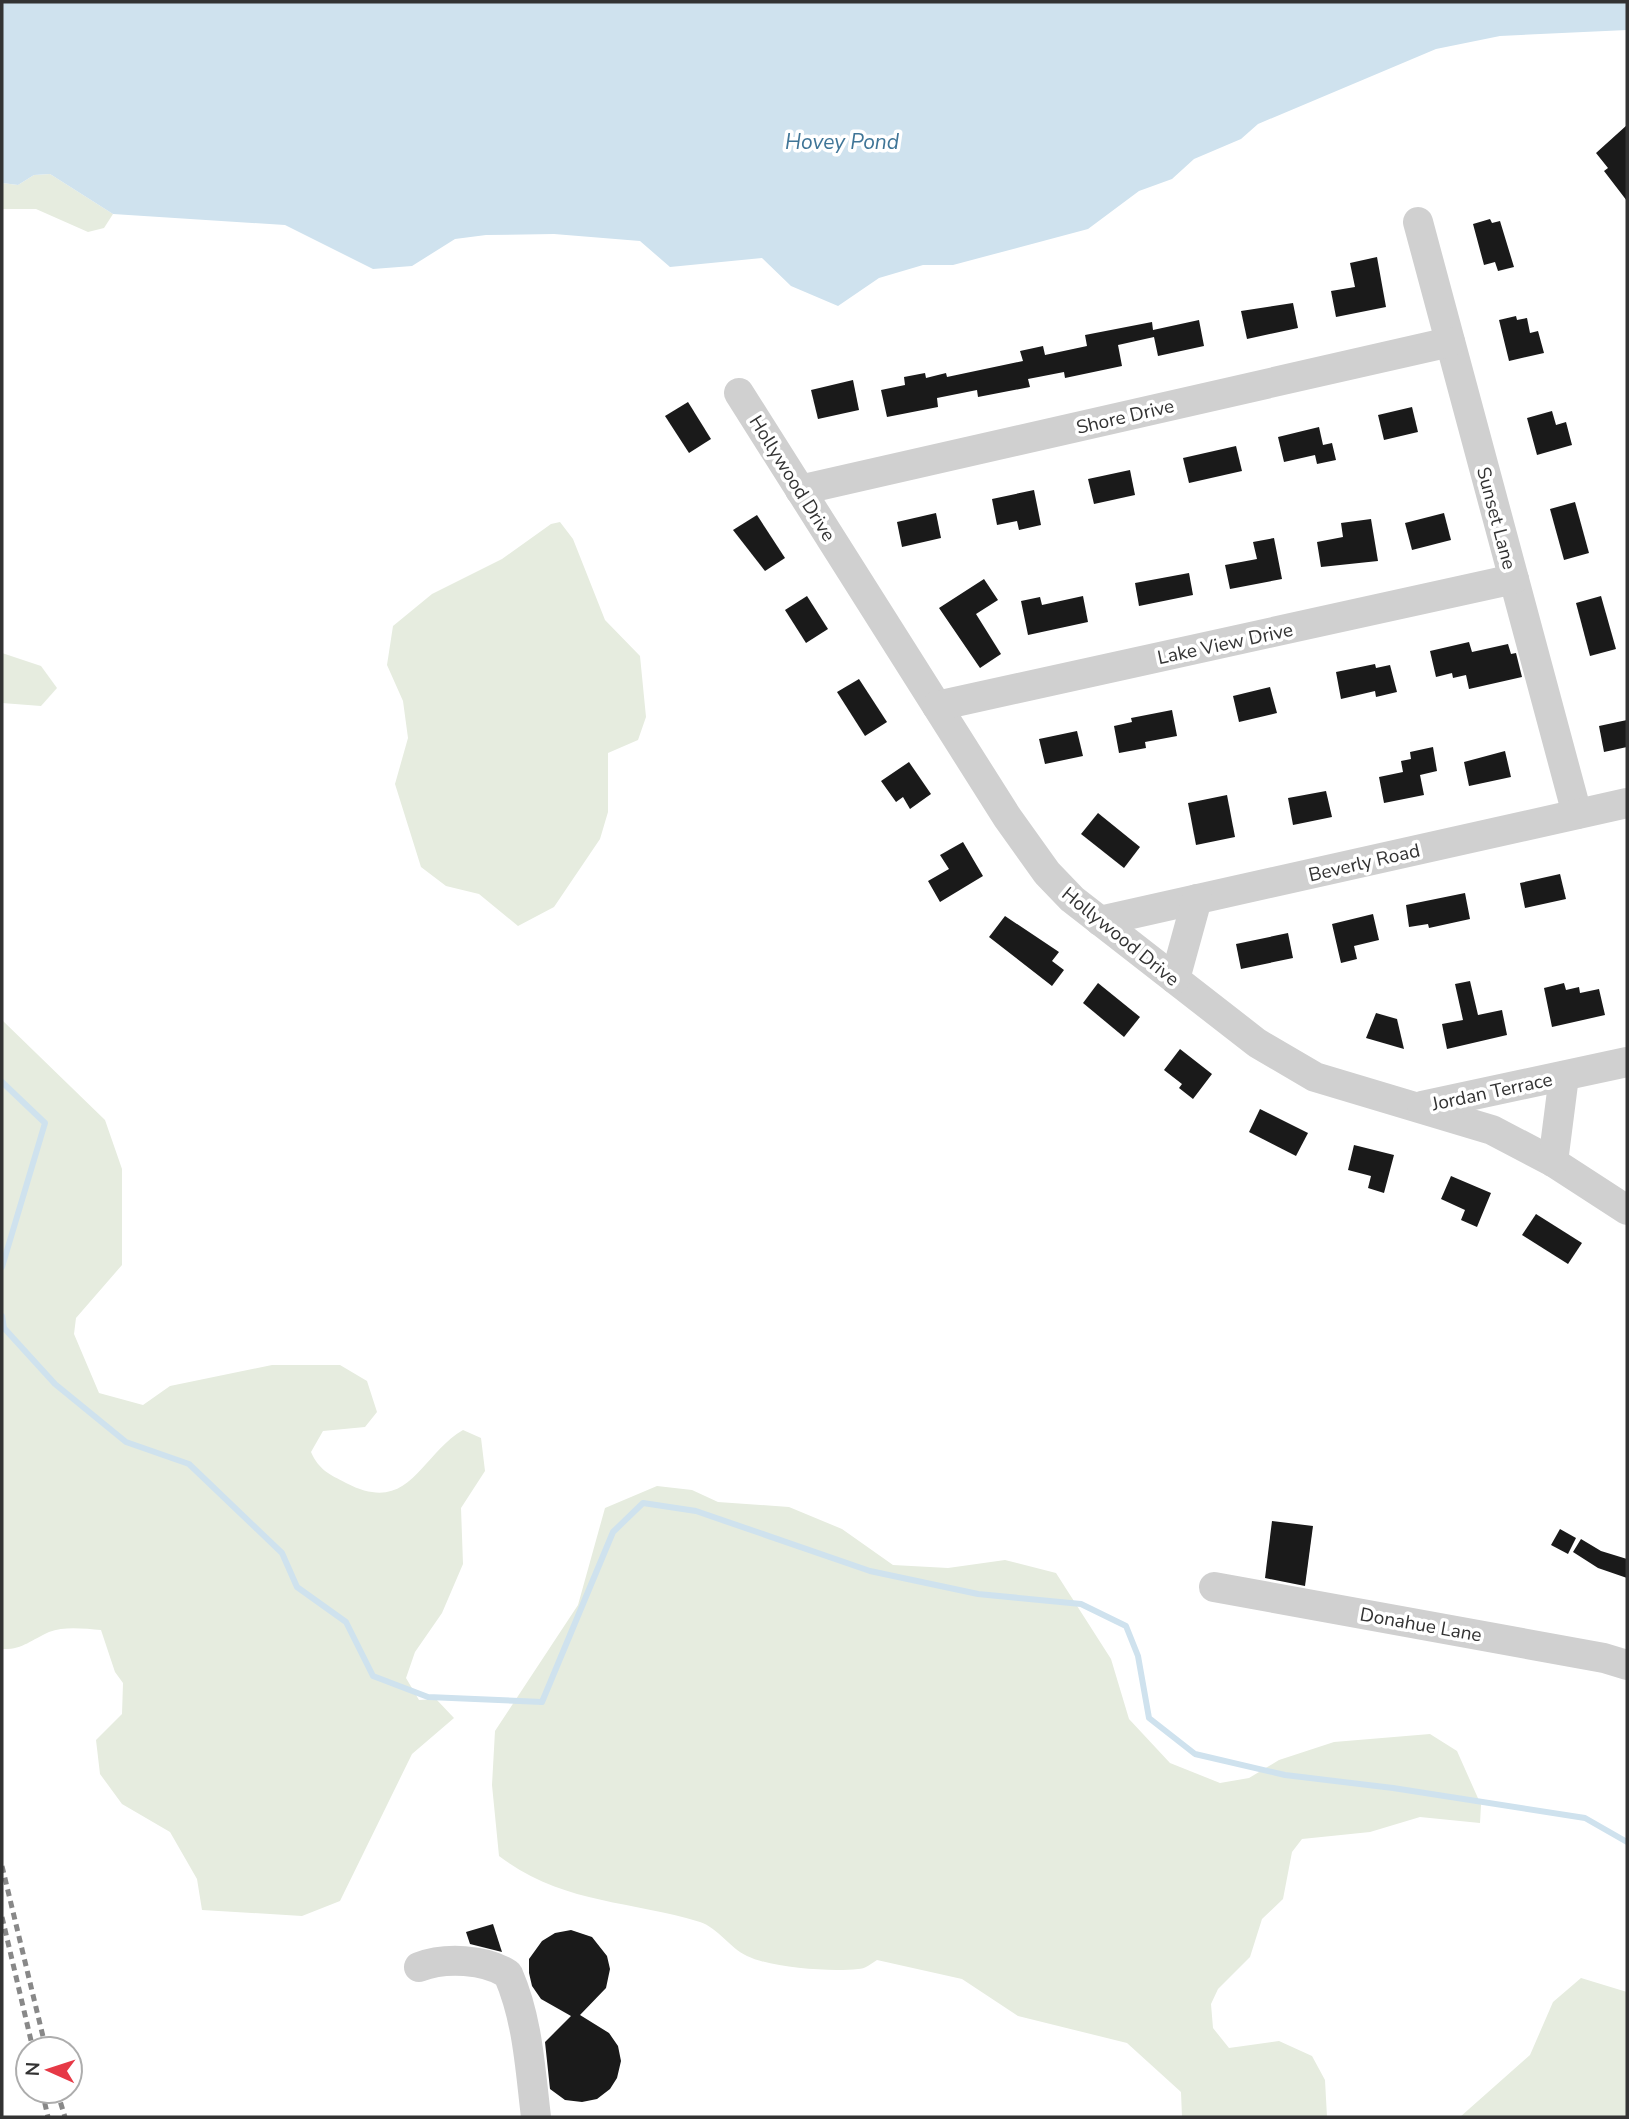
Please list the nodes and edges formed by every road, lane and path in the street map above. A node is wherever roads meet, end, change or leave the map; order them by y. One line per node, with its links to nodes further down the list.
1 (1418, 222): 2 (street, Sunset Lane)
2 (1450, 342): 4 (street, Shore Drive); 5 (street, Sunset Lane)
3 (739, 393): 4 (street, Hollywood Drive)
4 (800, 490): 6 (street, Hollywood Drive)
5 (1514, 579): 6 (street, Lake View Drive); 8 (street, Sunset Lane)
6 (937, 706): 10 (street, Hollywood Drive)
7 (1627, 803): 8 (street, Beverly Road)
8 (1577, 814): 9 (street, Beverly Road)
9 (1197, 899): 10 (street, Beverly Road); 11 (street)
10 (1100, 920): 11 (street, Hollywood Drive)
11 (1175, 979): 14 (street, Hollywood Drive)
12 (1627, 1062): 13 (street, Jordan Terrace)
13 (1564, 1076): 14 (street, Jordan Terrace); 15 (street, Jordan Terrace)
14 (1420, 1106): 15 (street, Hollywood Drive)
15 (1553, 1162): 16 (street, Hollywood Drive)
16 (1627, 1210)
17 (1214, 1587): 18 (street, Donahue Lane)
18 (1627, 1665)
19 (419, 1967): 20 (street)
20 (536, 2117)

